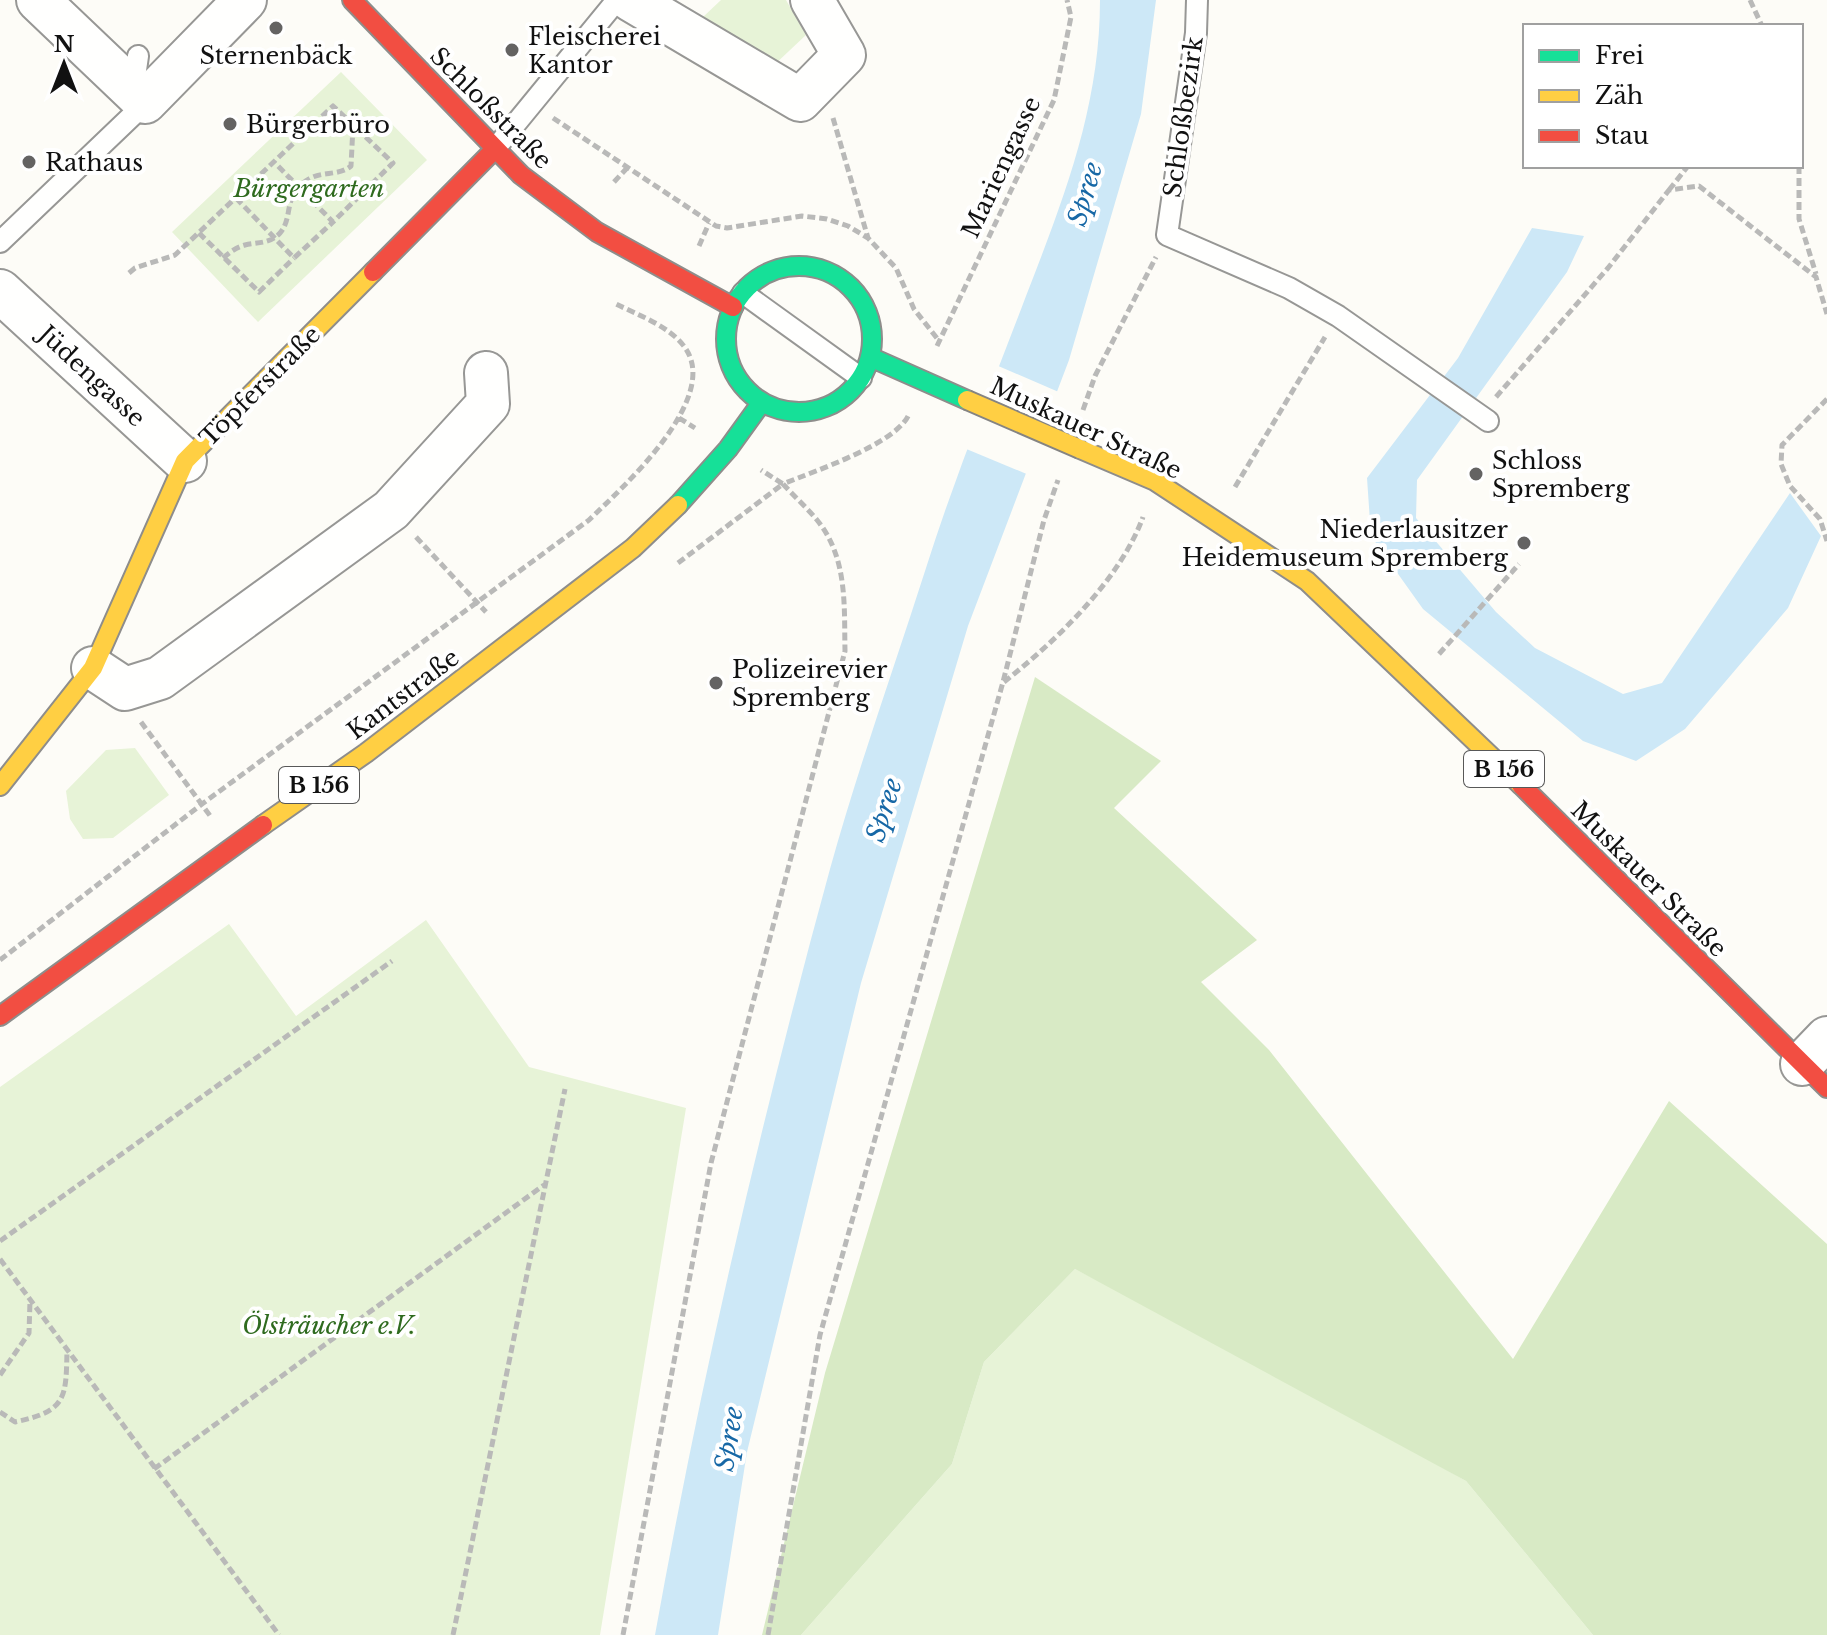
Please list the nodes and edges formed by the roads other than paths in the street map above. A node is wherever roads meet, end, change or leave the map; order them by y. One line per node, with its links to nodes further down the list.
1 (38, 0): 8 (street)
2 (245, 0): 8 (street)
3 (352, 0): 9 (main road, Schloßstraße)
4 (617, 0): 9 (lane)
5 (631, 0): 6 (street)
6 (812, 0)
7 (1197, 0): 17 (lane, Schloßbezirk)
8 (136, 74): 10 (lane)
9 (494, 150): 12 (main road, Schloßstraße); 18 (main road, Töpferstraße)
10 (0, 242)
11 (0, 291): 18 (street, Jüdengasse)
12 (738, 300): 13 (main road); 15 (lane); 16 (main road)
13 (870, 357): 15 (main road); 22 (main road, Muskauer Straße / B 156, bridge)
14 (486, 373): 19 (street)
15 (861, 378): 16 (main road)
16 (762, 402): 21 (main road, Kantstraße / B 156)
17 (1484, 418)
18 (185, 461): 19 (main road, Töpferstraße)
19 (109, 679): 20 (main road, Töpferstraße)
20 (0, 786)
21 (0, 1016)
22 (1819, 1064)

